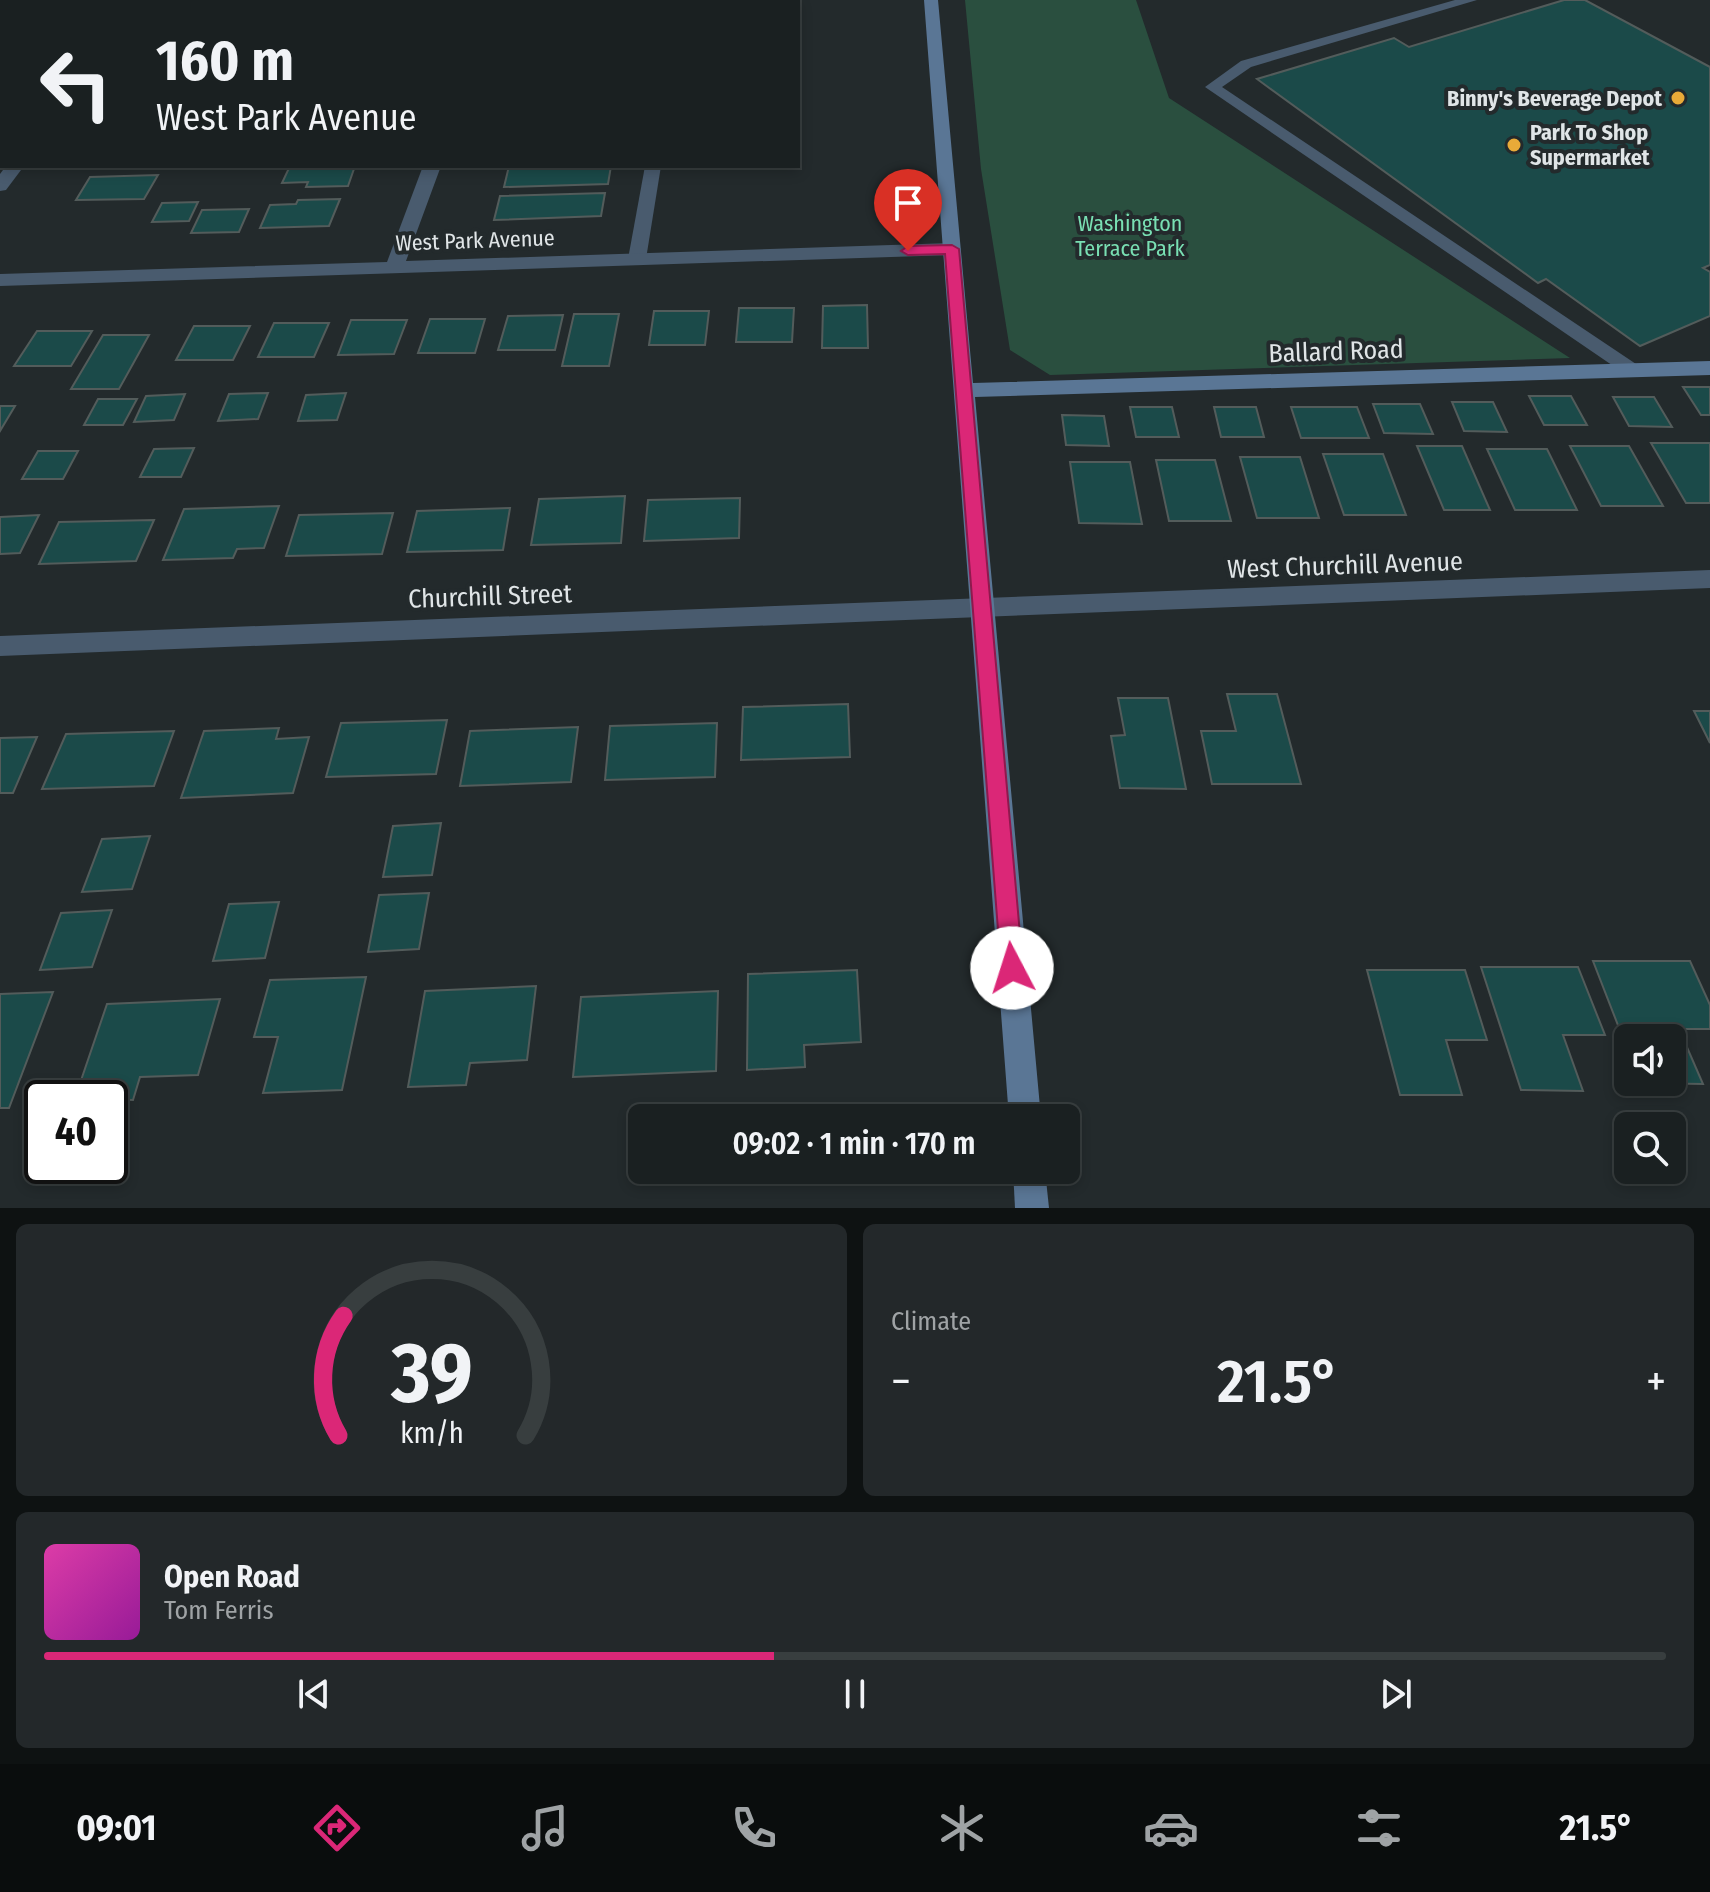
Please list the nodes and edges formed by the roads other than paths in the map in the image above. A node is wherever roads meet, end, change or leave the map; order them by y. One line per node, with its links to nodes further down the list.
1 (931, 0): 7 (street)
2 (1470, 0): 12 (lane)
3 (14, 168): 6 (street)
4 (431, 168): 9 (street)
5 (653, 168): 8 (lane)
6 (0, 186)
7 (952, 249): 8 (street, West Park Avenue); 13 (street)
8 (637, 259): 9 (street, West Park Avenue)
9 (394, 267): 10 (street, West Park Avenue)
10 (0, 280)
11 (1710, 368): 12 (street, Ballard Road)
12 (1632, 370): 13 (street, Ballard Road)
13 (964, 390): 15 (street)
14 (1710, 579): 15 (street, West Churchill Avenue)
15 (982, 606): 16 (street, Churchill Street); 17 (street)
16 (0, 646)
17 (1024, 1104)
18 (1030, 1184): 19 (street)
19 (1032, 1208)

